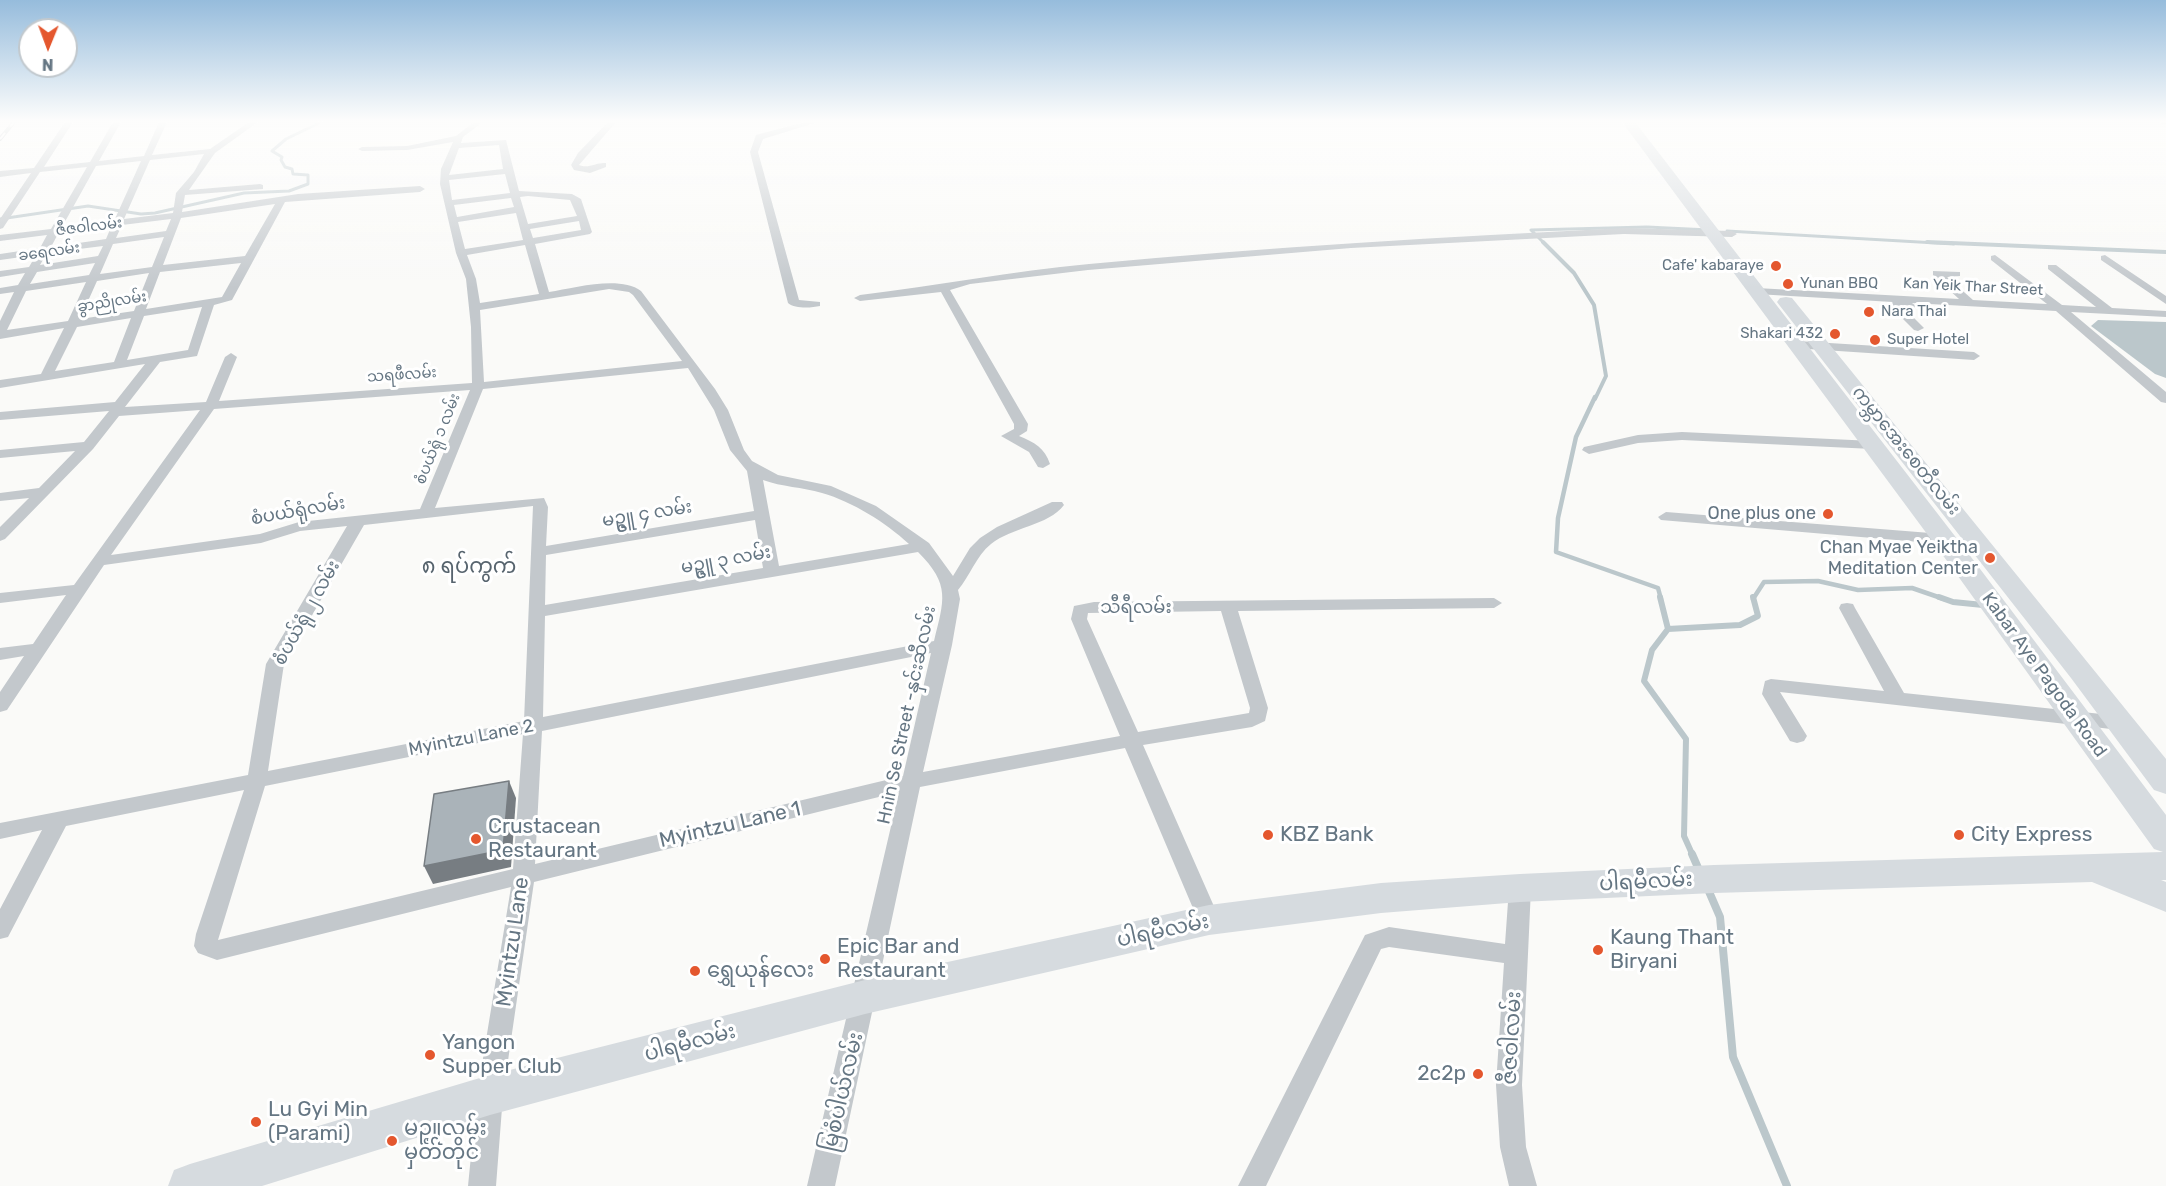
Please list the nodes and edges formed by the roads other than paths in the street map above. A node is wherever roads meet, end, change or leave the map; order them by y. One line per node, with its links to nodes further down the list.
1 (31, 177): 23 (street)
2 (86, 177): 25 (street)
3 (138, 177): 22 (street)
4 (194, 177): 13 (street)
5 (450, 177): 10 (street)
6 (510, 177): 14 (street)
7 (761, 177): 54 (street)
8 (1679, 177): 21 (main road)
9 (1686, 177): 21 (main road)
10 (444, 178): 16 (street, စံပယ်ရုံ ၁ လမ်း)
11 (260, 187): 13 (street)
12 (420, 189): 15 (street, ဇီဇဝါလမ်း)
13 (181, 193): 18 (street)
14 (515, 194): 16 (street); 17 (street); 19 (street)
15 (282, 199): 18 (street, ဇီဇဝါလမ်း); 37 (street)
16 (449, 203): 20 (street, စံပယ်ရုံ ၁ လမ်း)
17 (520, 209): 20 (street); 24 (street)
18 (177, 215): 22 (street, ဇီဇဝါလမ်း); 27 (street)
19 (582, 219): 24 (street); 30 (street)
20 (453, 220): 32 (street, စံပယ်ရုံ ၁ လမ်း)
21 (1720, 222): 26 (main road); 26 (street); 47 (main road)
22 (119, 223): 25 (street, ဇီဇဝါလမ်း); 29 (street)
23 (0, 226)
24 (525, 227): 30 (street)
25 (56, 231): 28 (street, ဇီဇဝါလမ်း); 31 (street)
26 (1710, 232): 45 (street); 47 (main road)
27 (170, 233): 29 (street); 39 (street)
28 (0, 238)
29 (110, 241): 31 (street); 36 (street)
30 (530, 243): 32 (street); 48 (street)
31 (44, 250): 33 (street); 40 (street)
32 (461, 253): 55 (street, စံပယ်ရုံ ၁ လမ်း)
33 (0, 256)
34 (1995, 258): 56 (street)
35 (2105, 258): 51 (street)
36 (101, 259): 40 (street, ခရေလမ်း); 43 (street)
37 (248, 259): 39 (street); 53 (street, ခွာညိုလမ်း)
38 (2052, 267): 57 (street)
39 (158, 268): 43 (street); 58 (street)
40 (33, 270): 41 (street, ခရေလမ်း); 44 (street)
41 (0, 274)
42 (1956, 274): 52 (street)
43 (93, 278): 44 (street); 60 (street)
44 (22, 288): 46 (street); 62 (street)
45 (944, 288): 49 (street); 81 (street)
46 (0, 291)
47 (1767, 292): 50 (street, Kan Yeik Thar Street); 63 (main road, Kabar Aye Pagoda Road); 64 (main road, ကမ္ဘာအေးစေတီလမ်း)
48 (545, 296): 55 (street); 68 (street)
49 (860, 298)
50 (1904, 298): 52 (street, Kan Yeik Thar Street); 61 (street)
51 (2166, 301)
52 (1969, 302): 56 (street, Kan Yeik Thar Street)
53 (209, 303): 58 (street, ခွာညိုလမ်း); 67 (street)
54 (816, 304)
55 (475, 307): 72 (street, စံပယ်ရုံ ၁ လမ်း)
56 (2058, 307): 57 (street, Kan Yeik Thar Street); 73 (street)
57 (2109, 311): 59 (street, Kan Yeik Thar Street)
58 (141, 313): 60 (street, ခွာညိုလမ်း); 69 (street)
59 (2166, 314)
60 (73, 323): 62 (street, ခွာညိုလမ်း); 70 (street)
61 (1917, 328)
62 (0, 333)
63 (1797, 345): 64 (street); 77 (main road, Kabar Aye Pagoda Road)
64 (1822, 346): 65 (street); 108 (main road, ကမ္ဘာအေးစေတီလမ်း)
65 (1974, 356)
66 (231, 357): 74 (street)
67 (156, 359): 69 (street); 75 (street)
68 (689, 364): 72 (street, သရဖီလမ်း); 82 (street)
69 (119, 365): 70 (street)
70 (46, 377): 71 (street)
71 (0, 384)
72 (478, 386): 74 (street, သရဖီလမ်း); 87 (street, စံပယ်ရုံ ၁ လမ်း)
73 (2166, 399)
74 (211, 404): 75 (street, သရဖီလမ်း); 95 (street)
75 (117, 409): 76 (street, သရဖီလမ်း); 78 (street)
76 (0, 416)
77 (1873, 445): 79 (street); 92 (main road, Kabar Aye Pagoda Road)
78 (88, 446): 80 (street); 83 (street)
79 (1588, 450)
80 (0, 454)
81 (1043, 464)
82 (754, 470): 88 (street); 93 (street, Hnin Se Street -နှင်းဆီလမ်း)
83 (42, 492): 84 (street); 91 (street)
84 (0, 497)
85 (539, 501): 87 (street, စံပယ်ရုံလမ်း); 94 (street, Myintzu Lane)
86 (1057, 505): 97 (street)
87 (426, 512): 90 (street, စံပယ်ရုံလမ်း)
88 (763, 514): 94 (street, မဥ္ဇူ ၄ လမ်း); 96 (street)
89 (1666, 517): 92 (street)
90 (358, 521): 95 (street, စံပယ်ရုံလမ်း); 116 (street, စံပယ်ရုံ ၂ လမ်း)
91 (0, 536)
92 (1943, 538): 107 (main road, Kabar Aye Pagoda Road)
93 (923, 546): 96 (street, မဥ္ဇူ ၃ လမ်း); 97 (street, Hnin Se Street -နှင်းဆီလမ်း)
94 (538, 552): 103 (street, Myintzu Lane)
95 (100, 561): 98 (street)
96 (772, 572): 103 (street, မဥ္ဇူ ၃ လမ်း)
97 (952, 587): 104 (street, Hnin Se Street -နှင်းဆီလမ်း)
98 (79, 589): 99 (street); 105 (street)
99 (0, 598)
100 (1494, 603): 101 (street, သီရီလမ်း)
101 (1227, 607): 115 (street, Myintzu Lane 1); 115 (street, သီရီလမ်း)
102 (1847, 608): 109 (street)
103 (536, 612): 113 (street, Myintzu Lane)
104 (943, 645): 113 (street, Myintzu Lane 2); 117 (street, Hnin Se Street -နှင်းဆီလမ်း)
105 (38, 649): 106 (street); 110 (street)
106 (0, 654)
107 (2038, 667): 108 (main road); 111 (main road, Kabar Aye Pagoda Road)
108 (2081, 671): 112 (main road, ကမ္ဘာအေးစေတီလမ်း)
109 (1897, 698): 111 (street); 114 (street)
110 (0, 706)
111 (2075, 717): 112 (street); 119 (main road, Kabar Aye Pagoda Road)
112 (2120, 723): 118 (main road, ကမ္ဘာအေးစေတီလမ်း)
113 (533, 726): 116 (street, Myintzu Lane 2); 125 (street, Myintzu Lane)
114 (1797, 736)
115 (1132, 740): 117 (street, Myintzu Lane 1); 128 (street, သီရီလမ်း)
116 (257, 780): 120 (street, Myintzu Lane 2); 130 (street, စံပယ်ရုံ ၂ လမ်း)
117 (913, 781): 125 (street, Myintzu Lane 1); 132 (street, Hnin Se Street -နှင်းဆီလမ်း)
118 (2166, 782)
119 (2136, 800): 122 (main road, Kabar Aye Pagoda Road); 124 (main road)
120 (59, 819): 121 (street, Myintzu Lane 2); 129 (street)
121 (0, 831)
122 (2166, 840)
123 (2166, 866): 124 (main road, ပါရမီလမ်း)
124 (2087, 867): 126 (main road, ပါရမီလမ်း); 127 (main road)
125 (524, 874): 130 (street, Myintzu Lane 1); 133 (street, Myintzu Lane)
126 (1520, 888): 128 (main road, ပါရမီလမ်း); 131 (street, ဇီဇဝါလမ်း)
127 (2166, 897)
128 (1209, 920): 132 (main road, ပါရမီလမ်း)
129 (0, 930)
130 (206, 946)
131 (1516, 956): 137 (street); 138 (street, ဇီဇဝါလမ်း)
132 (865, 997): 133 (main road, ပါရမီလမ်း); 136 (street, မြစံပါယ်လမ်း)
133 (490, 1095): 134 (main road, ပါရမီလမ်း); 135 (street, Myintzu Lane)
134 (190, 1186)
135 (482, 1186)
136 (821, 1186)
137 (1252, 1186)
138 (1523, 1186)

